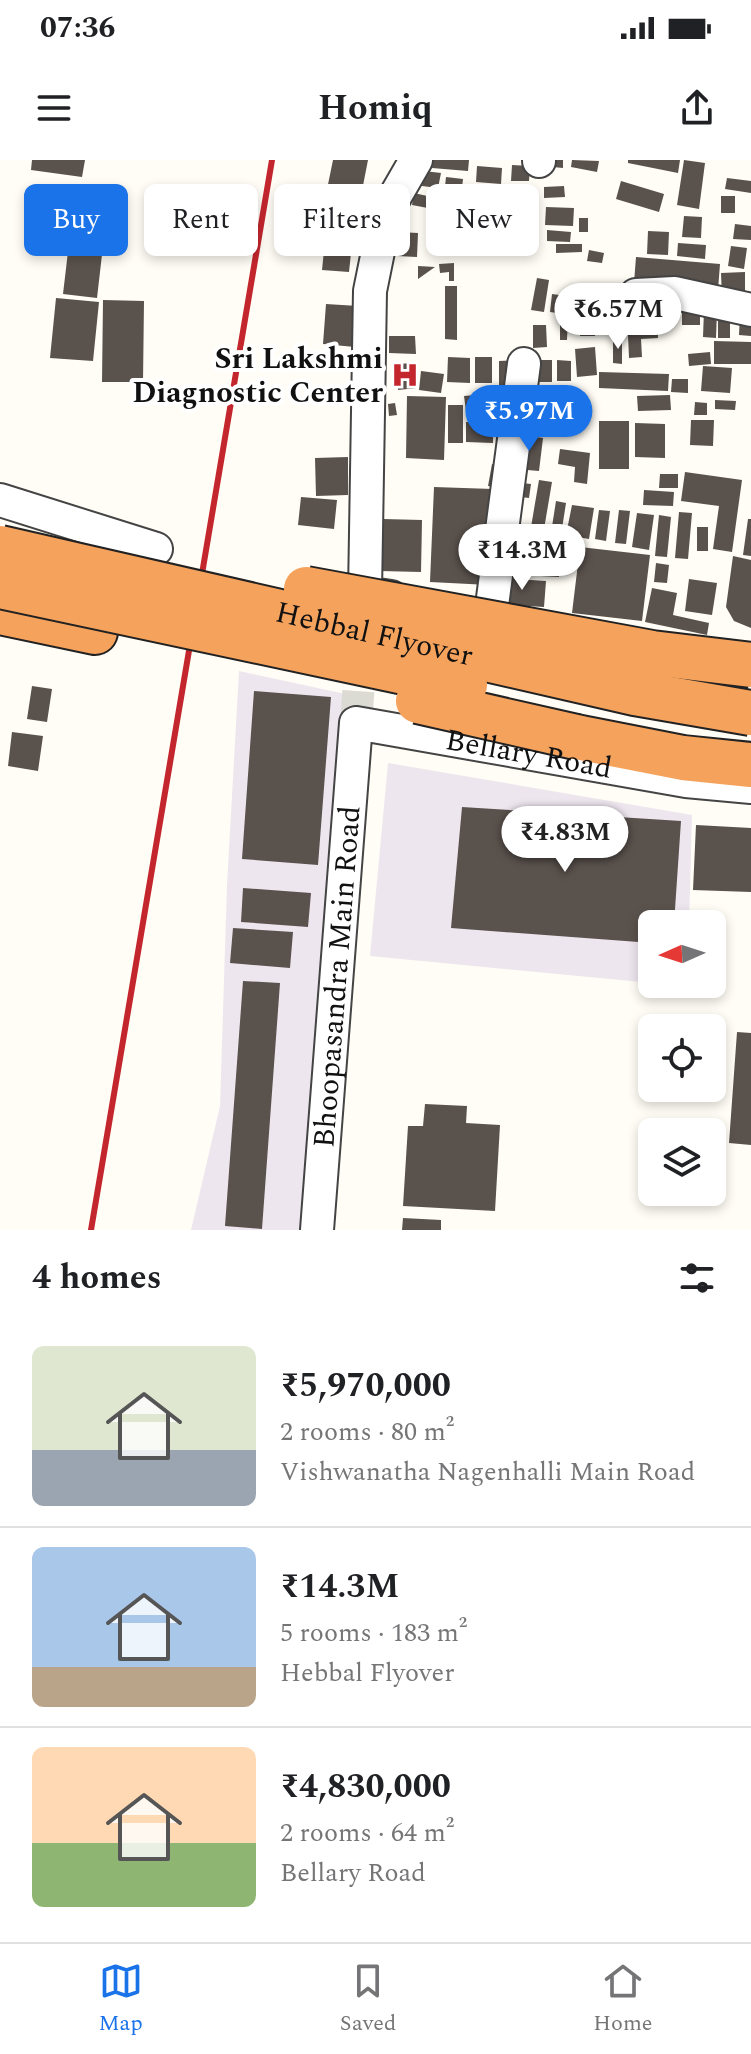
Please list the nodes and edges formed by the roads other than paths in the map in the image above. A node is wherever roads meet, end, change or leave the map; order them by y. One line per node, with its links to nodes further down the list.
1 (416, 160): 11 (street)
2 (636, 295): 3 (street)
3 (751, 310)
4 (524, 364): 11 (street)
5 (0, 500): 8 (street)
6 (0, 520): 15 (highway, bridge)
7 (0, 548): 16 (highway, Hebbal Flyover, bridge)
8 (156, 549)
9 (0, 586): 18 (highway, Hebbal Flyover, bridge)
10 (0, 612): 12 (highway)
11 (491, 613): 14 (street)
12 (95, 632): 13 (highway); 19 (highway, bridge)
13 (0, 637)
14 (751, 651)
15 (751, 665)
16 (751, 713)
17 (356, 723): 20 (street, Bellary Road); 21 (street, Bhoopasandra Main Road)
18 (751, 737)
19 (751, 765)
20 (751, 787)
21 (317, 1230)

